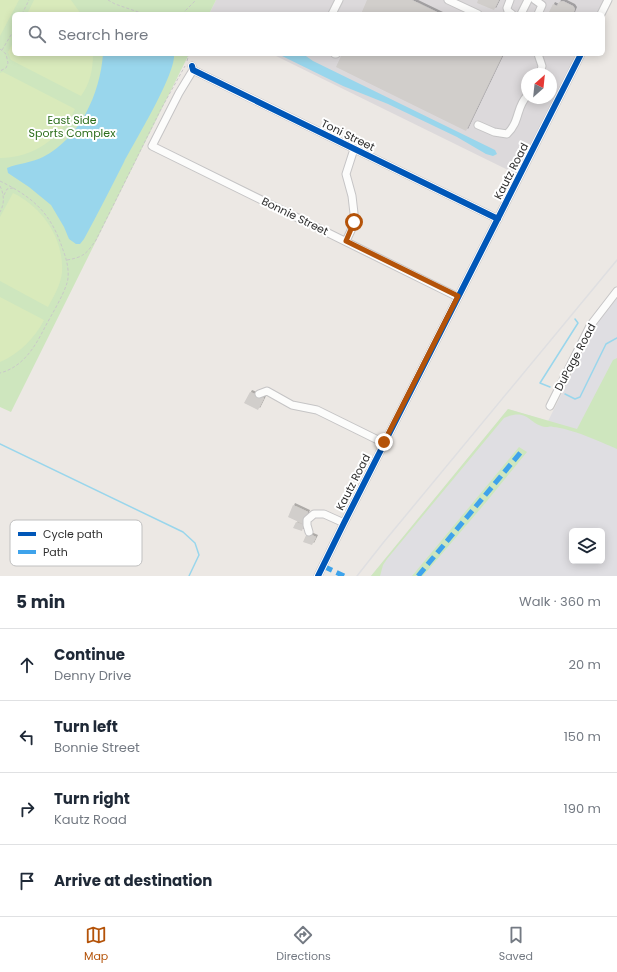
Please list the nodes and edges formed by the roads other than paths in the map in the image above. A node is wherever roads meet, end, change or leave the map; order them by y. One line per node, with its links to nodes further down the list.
1 (339, 0): 7 (street)
2 (448, 0): 8 (street)
3 (510, 0): 9 (street)
4 (528, 0): 10 (street)
5 (535, 0): 11 (street)
6 (606, 1): 12 (street)
7 (333, 12)
8 (474, 12)
9 (509, 12)
10 (522, 12)
11 (539, 12)
12 (602, 12)
13 (539, 56): 15 (street)
14 (580, 56): 20 (street, Kautz Road)
15 (542, 68)
16 (521, 104): 17 (street)
17 (478, 125)
18 (152, 146): 19 (street, Toni Street); 21 (street, Bonnie Street)
19 (354, 149): 20 (street, Toni Street); 21 (street)
20 (498, 219): 23 (street, Kautz Road)
21 (346, 241): 23 (street, Bonnie Street)
22 (617, 291): 25 (street, DuPage Road)
23 (458, 296): 26 (street, Kautz Road)
24 (259, 394): 26 (street)
25 (550, 406)
26 (384, 442): 27 (street, Kautz Road)
27 (344, 523): 28 (street); 29 (street, Kautz Road)
28 (309, 532)
29 (318, 576)

